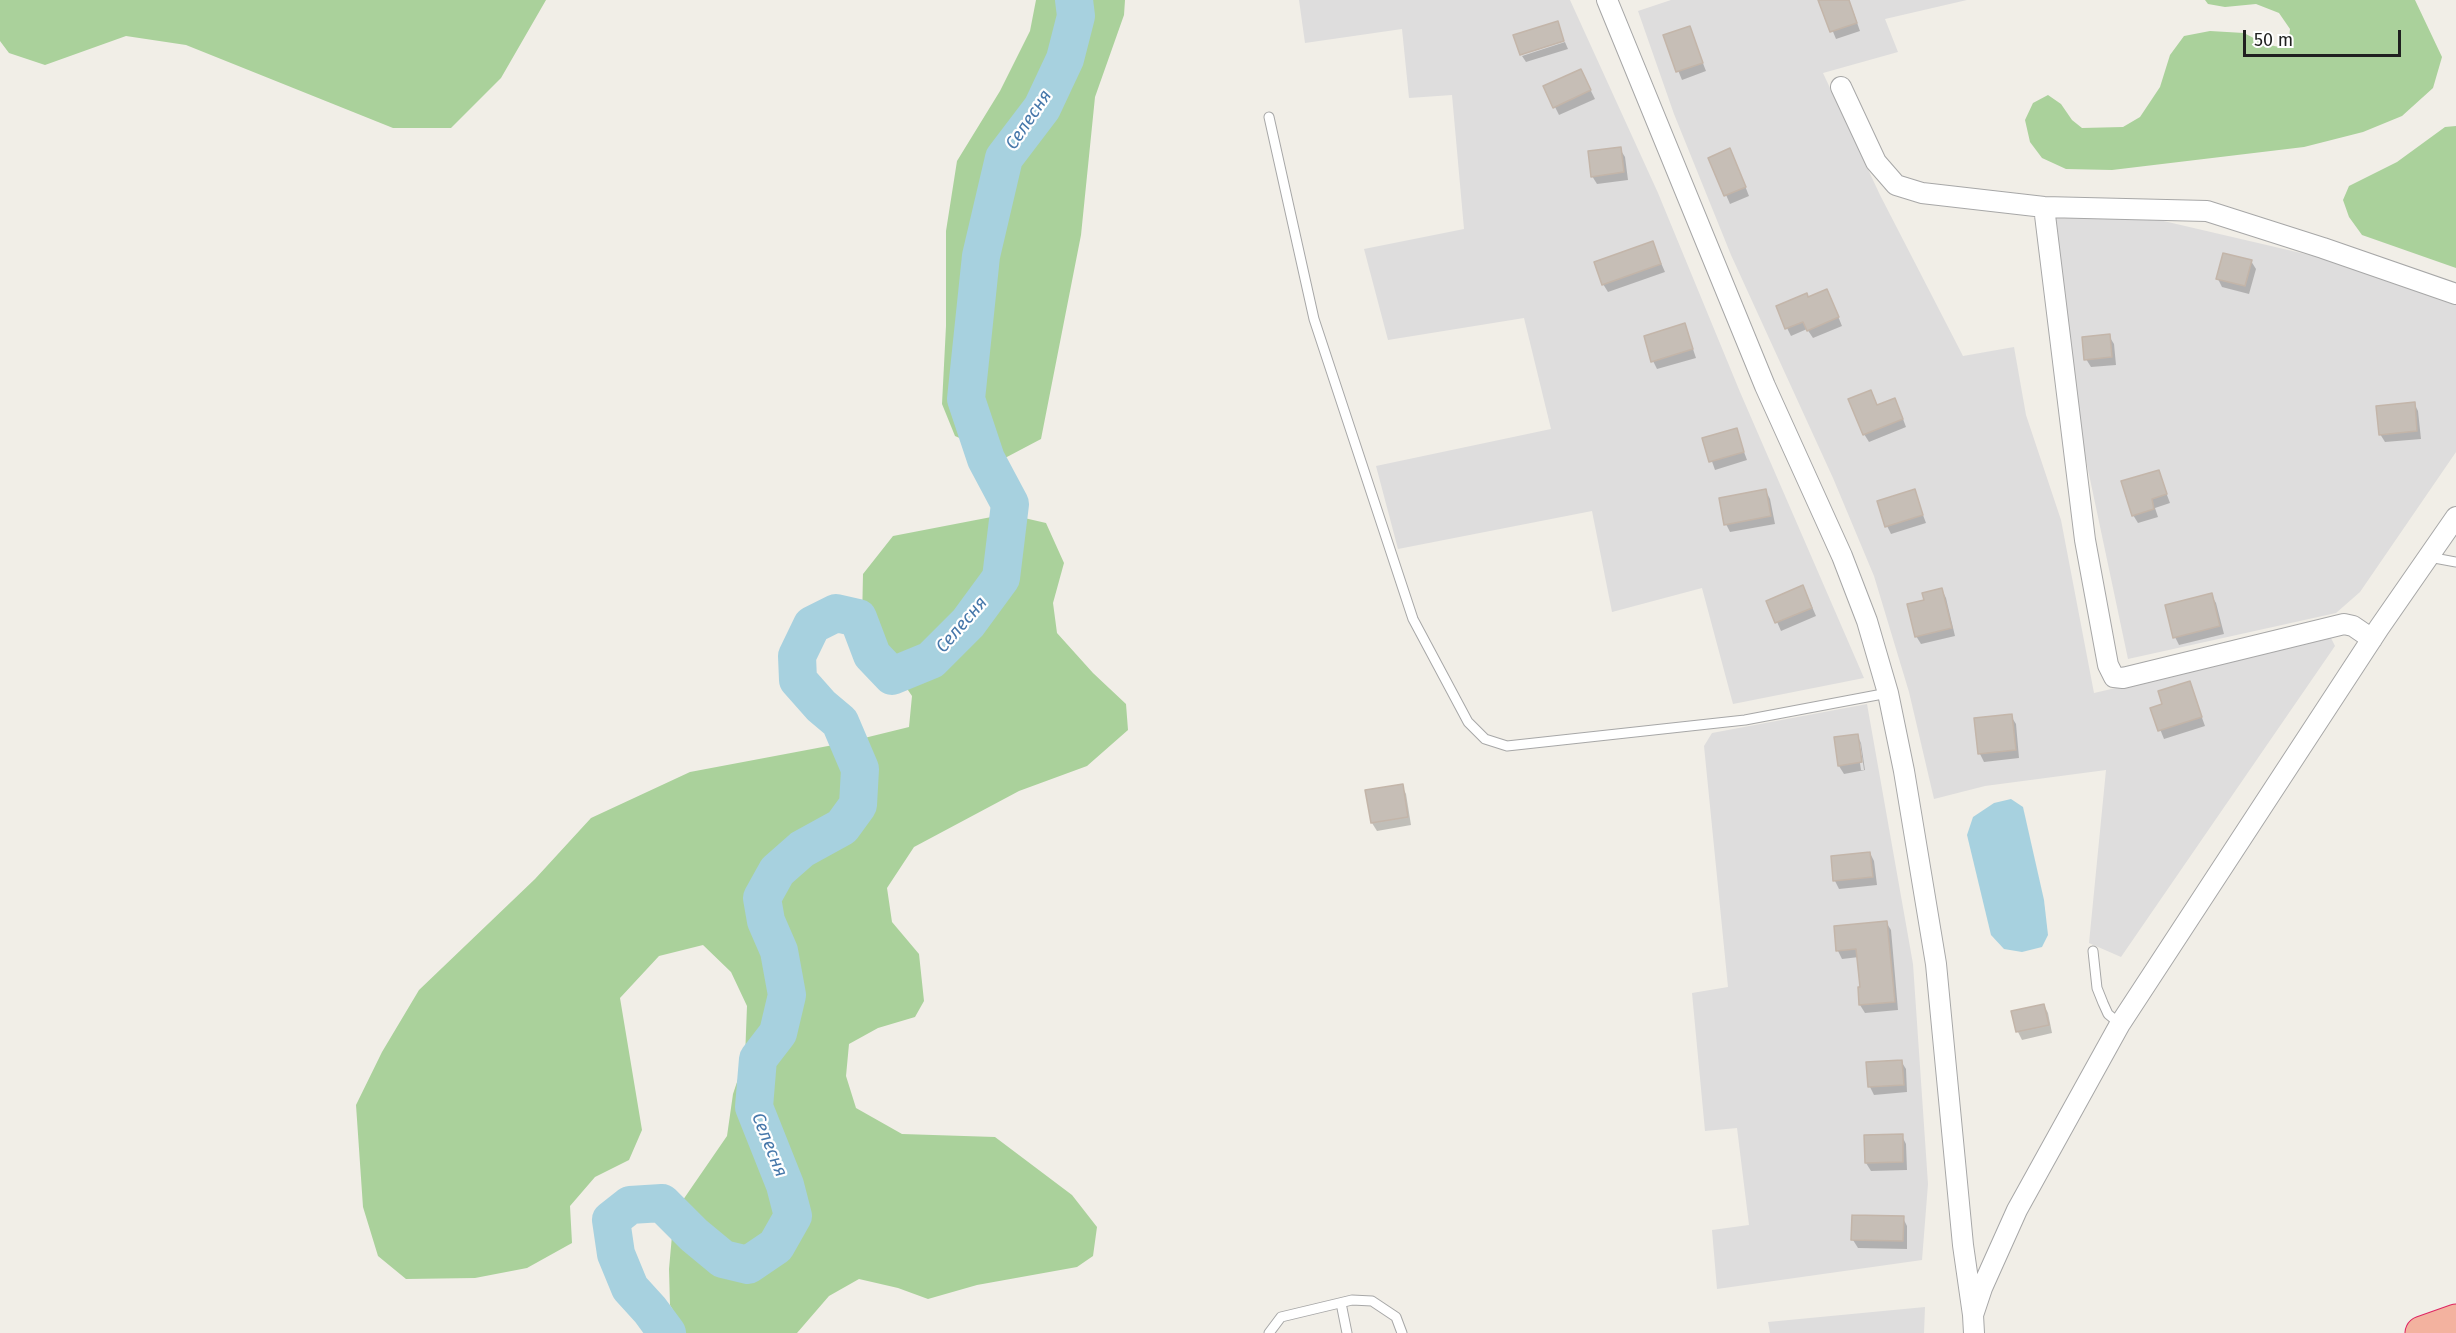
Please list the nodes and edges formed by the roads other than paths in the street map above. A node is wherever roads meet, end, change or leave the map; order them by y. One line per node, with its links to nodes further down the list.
1 (1607, 0): 10 (street)
2 (1841, 87): 4 (street)
3 (1269, 117): 10 (lane)
4 (2044, 207): 5 (street); 9 (street)
5 (2456, 294)
6 (2456, 517): 7 (street)
7 (2428, 556): 8 (lane); 9 (street)
8 (2456, 562)
9 (2372, 639): 12 (street)
10 (1888, 693): 15 (street)
11 (2093, 951): 12 (lane)
12 (2120, 1024): 15 (street)
13 (1341, 1303): 16 (lane); 17 (lane); 18 (lane)
14 (2456, 1321): 19 (highway)
15 (1973, 1324)
16 (1269, 1333)
17 (1347, 1333)
18 (1402, 1333)
19 (2422, 1333)

